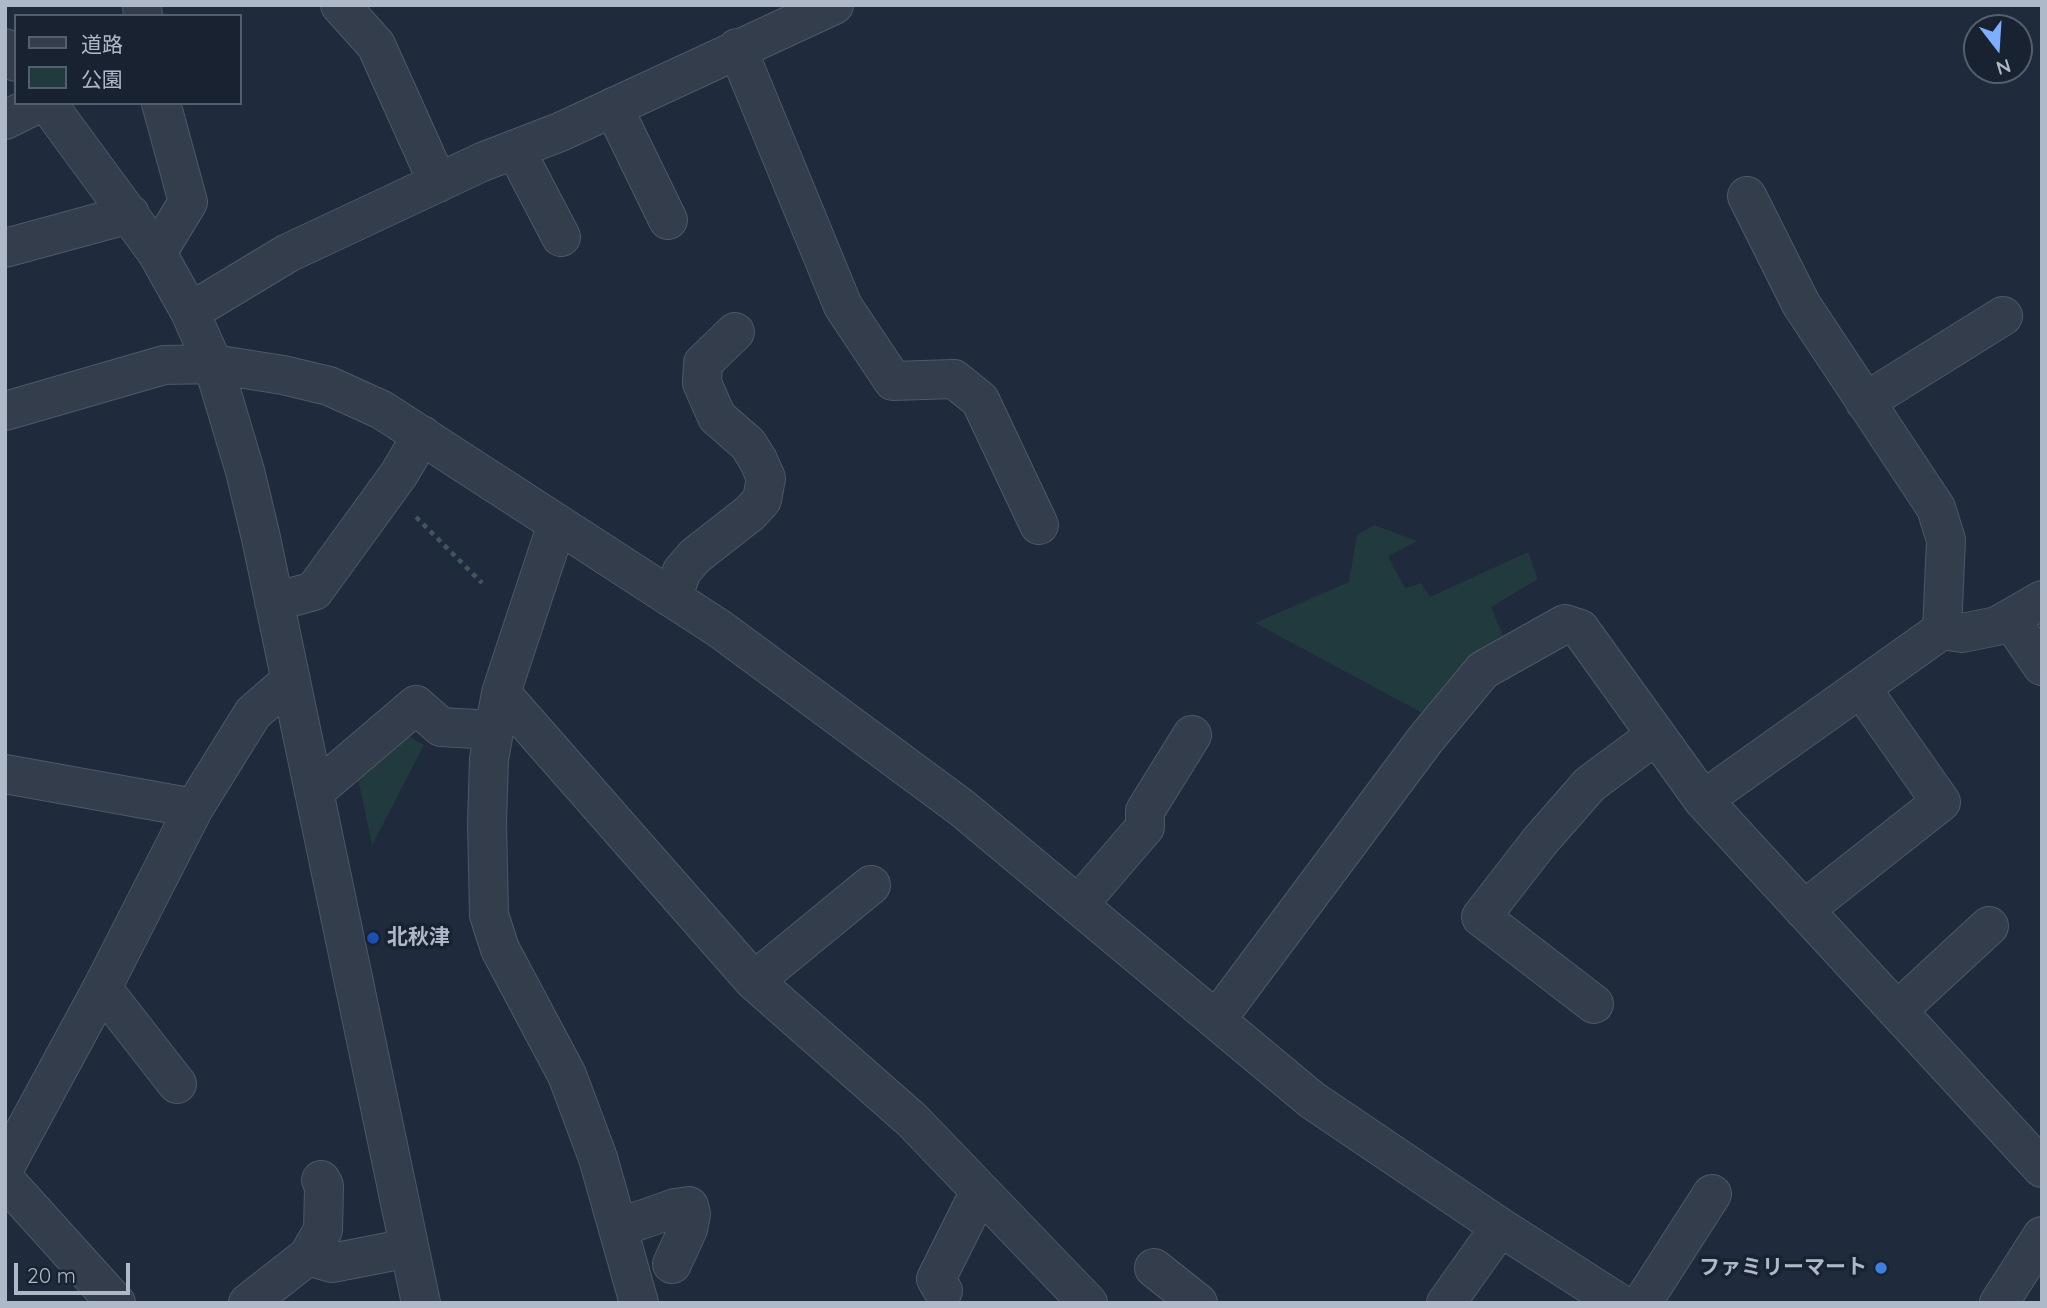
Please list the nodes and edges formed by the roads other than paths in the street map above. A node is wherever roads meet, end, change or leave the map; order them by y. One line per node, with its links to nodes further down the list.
1 (340, 5): 10 (street)
2 (814, 9): 3 (street)
3 (737, 48): 7 (street); 25 (street)
4 (35, 105): 8 (street)
5 (48, 105): 12 (street)
6 (162, 105): 16 (street)
7 (613, 107): 9 (street); 13 (street)
8 (5, 120)
9 (515, 149): 10 (street); 14 (street)
10 (438, 183): 17 (street)
11 (1747, 197): 21 (street)
12 (130, 214): 15 (street); 16 (street)
13 (668, 220)
14 (561, 237)
15 (5, 248)
16 (157, 253): 17 (street)
17 (190, 312): 20 (street)
18 (2003, 316): 21 (street)
19 (735, 332): 26 (street)
20 (213, 364): 22 (street); 23 (street); 28 (street)
21 (1865, 402): 30 (street)
22 (5, 411)
23 (422, 435): 24 (street); 28 (street)
24 (557, 524): 26 (street); 34 (street)
25 (1039, 525)
26 (672, 598): 43 (street)
27 (2042, 600): 29 (street)
28 (274, 602): 32 (street)
29 (2010, 619): 30 (street); 31 (street)
30 (1942, 630): 33 (street)
31 (2042, 666)
32 (291, 680): 39 (street); 41 (street)
33 (1861, 688): 40 (street); 44 (street)
34 (501, 693): 35 (street); 46 (street)
35 (493, 730): 39 (street); 59 (street)
36 (1192, 735): 43 (street)
37 (1656, 735): 40 (street); 48 (street); 50 (street)
38 (5, 774): 41 (street)
39 (314, 792): 61 (street)
40 (1703, 800): 44 (street)
41 (194, 808): 47 (street)
42 (871, 885): 46 (street)
43 (1079, 905): 50 (street)
44 (1804, 910): 49 (street)
45 (1989, 926): 49 (street)
46 (754, 981): 56 (street)
47 (102, 988): 51 (street); 52 (street)
48 (1594, 1004)
49 (1897, 1012): 53 (street)
50 (1217, 1019): 58 (street)
51 (177, 1084)
52 (5, 1167)
53 (2042, 1168)
54 (5, 1180): 66 (street)
55 (321, 1180): 62 (street)
56 (980, 1191): 65 (street); 70 (street)
57 (1712, 1194): 74 (street)
58 (1500, 1227): 72 (street); 73 (street)
59 (618, 1228): 63 (street); 69 (street)
60 (2042, 1236): 75 (street)
61 (409, 1248): 62 (street); 68 (street)
62 (308, 1256): 67 (street)
63 (672, 1264)
64 (1154, 1268): 71 (street)
65 (943, 1291)
66 (116, 1303)
67 (248, 1303)
68 (421, 1303)
69 (639, 1303)
70 (1088, 1303)
71 (1198, 1303)
72 (1446, 1303)
73 (1619, 1303)
74 (1642, 1303)
75 (1999, 1303)

